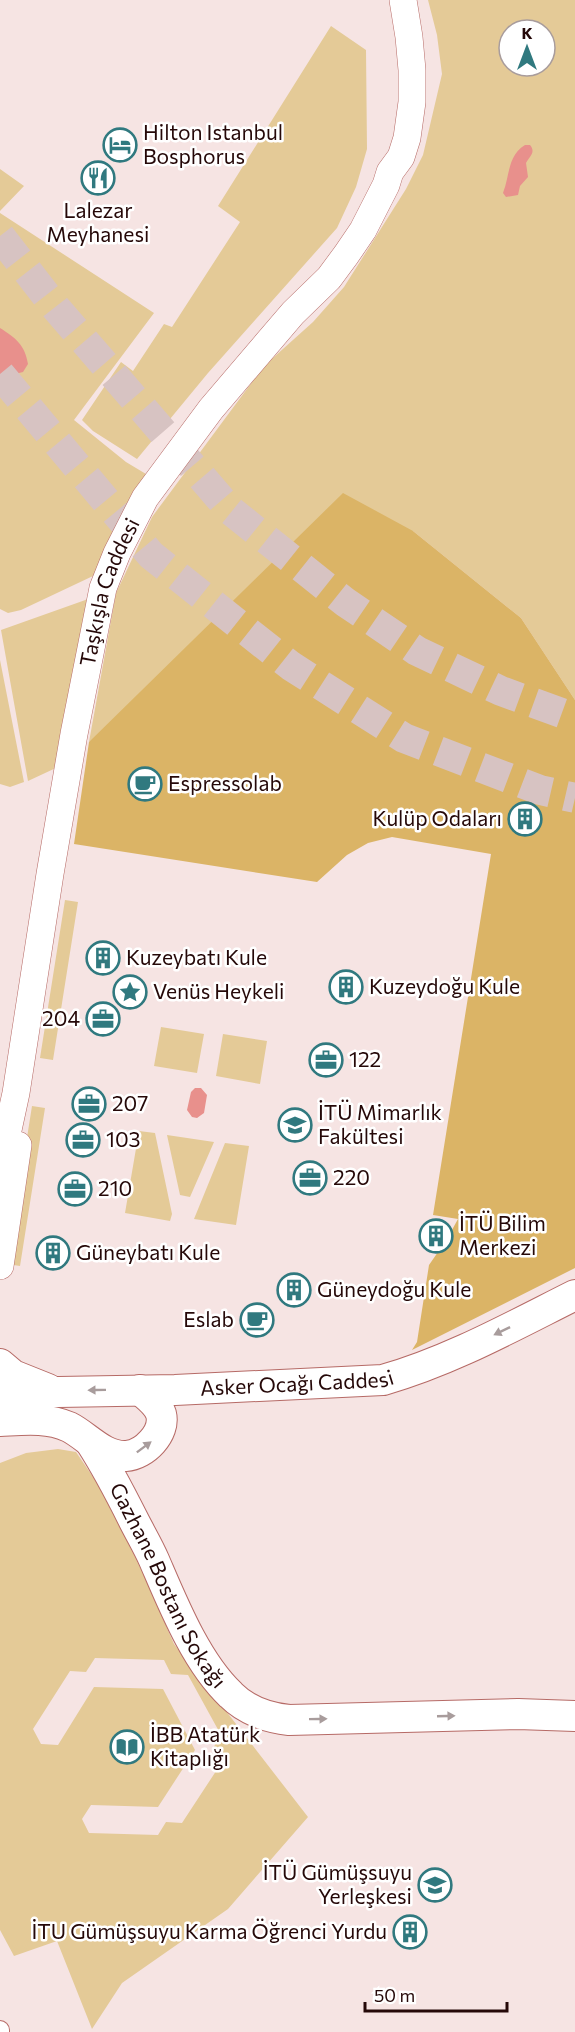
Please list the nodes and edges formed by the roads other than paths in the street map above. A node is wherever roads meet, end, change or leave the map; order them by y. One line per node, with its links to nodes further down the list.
1 (387, 0): 3 (main road, Taşkışla Caddesi)
2 (403, 0): 3 (main road, Taşkışla Caddesi)
3 (390, 172): 4 (main road, Taşkışla Caddesi)
4 (16, 1093): 5 (main road, Taşkışla Caddesi); 6 (main road, Taşkışla Caddesi)
5 (0, 1167)
6 (0, 1266)
7 (575, 1295): 9 (main road, Asker Ocağı Caddesi, one-way to 9)
8 (0, 1364): 10 (main road)
9 (140, 1390): 10 (main road, Asker Ocağı Caddesi, one-way to 10); 15 (main road, one-way to 9)
10 (53, 1391): 11 (main road, Asker Ocağı Caddesi)
11 (0, 1393)
12 (32, 1419): 13 (main road); 14 (main road); 15 (main road)
13 (0, 1422)
14 (0, 1440)
15 (91, 1443): 16 (main road, Gazhane Bostanı Sokağı, one-way to 16)
16 (575, 1716)

